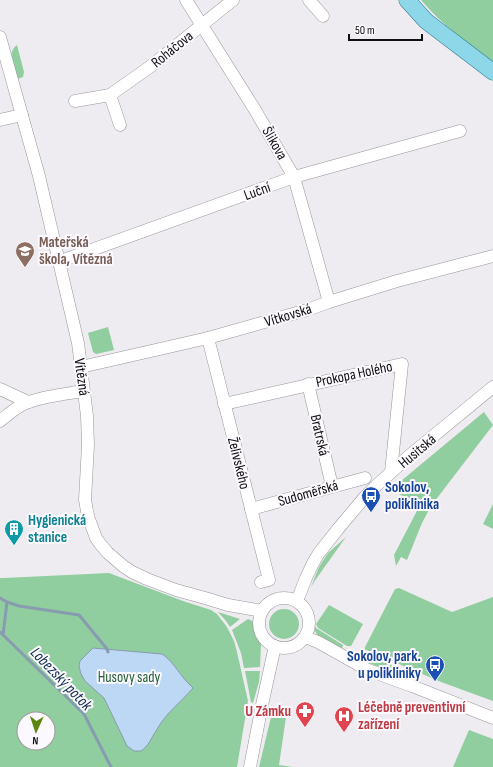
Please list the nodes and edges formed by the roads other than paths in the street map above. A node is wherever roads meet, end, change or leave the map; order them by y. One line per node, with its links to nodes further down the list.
1 (186, 0): 6 (street, Šlikova)
2 (233, 0): 6 (street, Roháčova)
3 (309, 0): 5 (street)
4 (407, 0): 8 (main road)
5 (323, 16)
6 (202, 25): 9 (street, Roháčova); 15 (street, Šlikova)
7 (0, 37): 11 (street, Vítězná)
8 (493, 72)
9 (110, 95): 10 (street, Roháčova); 13 (street)
10 (75, 101)
11 (22, 115): 12 (street); 17 (street, Vítězná)
12 (0, 120)
13 (120, 125)
14 (460, 131): 15 (street, Luční)
15 (294, 177): 17 (street, Luční); 18 (street, Šlikova)
16 (493, 256): 18 (street, Vítkovská)
17 (58, 262): 20 (street, Vítězná)
18 (329, 302): 19 (street, Vítkovská)
19 (208, 338): 20 (street, Vítkovská); 26 (street, Želivského)
20 (81, 367): 24 (street, Vítězná)
21 (308, 384): 26 (street, Prokopa Holého); 28 (street, Prokopa Holého); 30 (street, Bratrská)
22 (493, 387): 28 (street, Husitská)
23 (0, 389): 25 (street)
24 (84, 391): 25 (street); 34 (street, Vítězná)
25 (28, 402): 27 (street)
26 (224, 404): 31 (street, Želivského)
27 (0, 421)
28 (392, 472): 33 (street, Husitská)
29 (365, 478): 30 (street, Sudoměřská)
30 (332, 486): 31 (street, Sudoměřská)
31 (251, 509): 32 (street, Želivského)
32 (261, 582)
33 (297, 601): 34 (street); 35 (street)
34 (262, 611): 36 (street)
35 (305, 637): 36 (street); 37 (street)
36 (275, 646): 38 (street)
37 (493, 718)
38 (250, 767)

